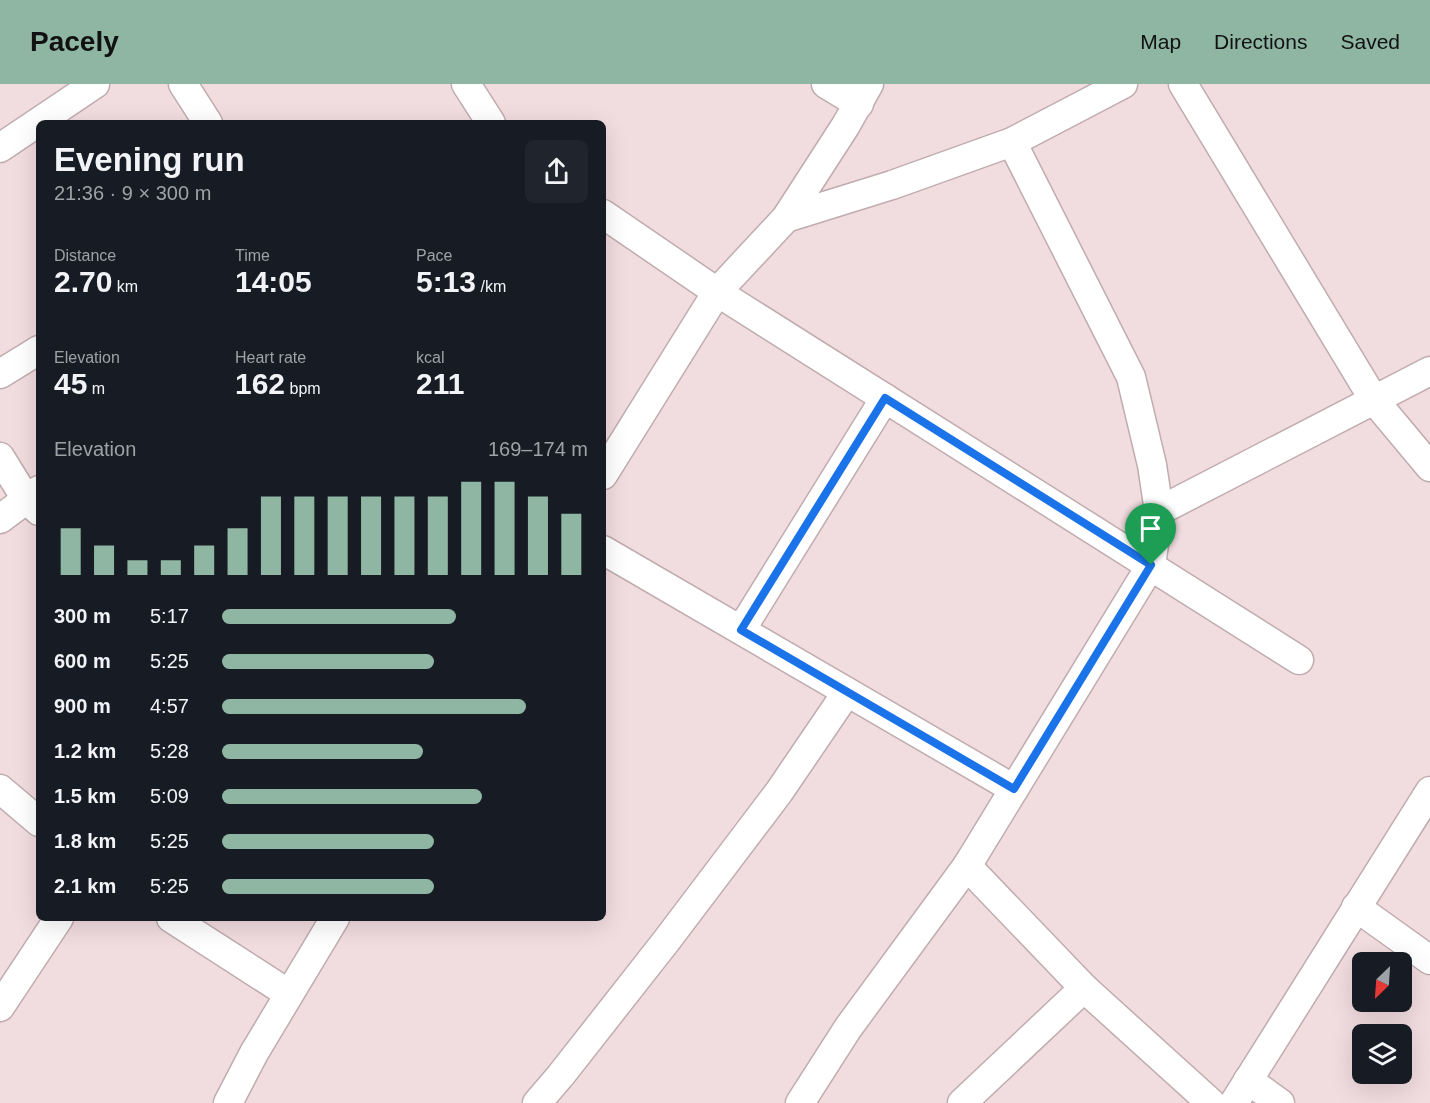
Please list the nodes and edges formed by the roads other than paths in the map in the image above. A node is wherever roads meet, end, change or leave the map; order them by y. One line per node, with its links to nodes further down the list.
1 (95, 84): 8 (street)
2 (183, 84): 9 (street)
3 (466, 84): 10 (street)
4 (826, 84): 7 (street)
5 (1123, 84): 12 (street)
6 (1183, 84): 21 (street)
7 (864, 94): 15 (street)
8 (42, 120)
9 (206, 120)
10 (489, 120)
11 (36, 124): 13 (street)
12 (1011, 142): 15 (street); 26 (street)
13 (0, 148)
14 (606, 216): 16 (street)
15 (786, 218): 16 (street)
16 (717, 292): 20 (street); 24 (street)
17 (36, 352): 19 (street)
18 (1430, 371): 21 (street)
19 (0, 374)
20 (885, 398): 29 (street); 30 (street)
21 (1374, 400): 23 (street); 26 (street)
22 (0, 457): 25 (street)
23 (1430, 467)
24 (606, 470)
25 (35, 500): 27 (street)
26 (1159, 511): 29 (street)
27 (0, 519)
28 (606, 552): 30 (street)
29 (1151, 565): 31 (street); 34 (street)
30 (741, 630): 32 (street)
31 (1299, 660)
32 (847, 692): 34 (street); 48 (street)
33 (0, 789): 36 (street)
34 (1014, 789): 37 (street)
35 (1430, 791): 38 (street)
36 (36, 819)
37 (967, 866): 43 (street); 49 (street)
38 (1356, 907): 42 (street); 46 (street)
39 (57, 921): 45 (street)
40 (176, 921): 44 (street)
41 (333, 921): 44 (street)
42 (1430, 960)
43 (1084, 988): 50 (street); 51 (street)
44 (289, 994): 47 (street)
45 (0, 1007)
46 (1241, 1092): 52 (street)
47 (228, 1103)
48 (537, 1103)
49 (800, 1103)
50 (962, 1103)
51 (1211, 1103)
52 (1280, 1103)

